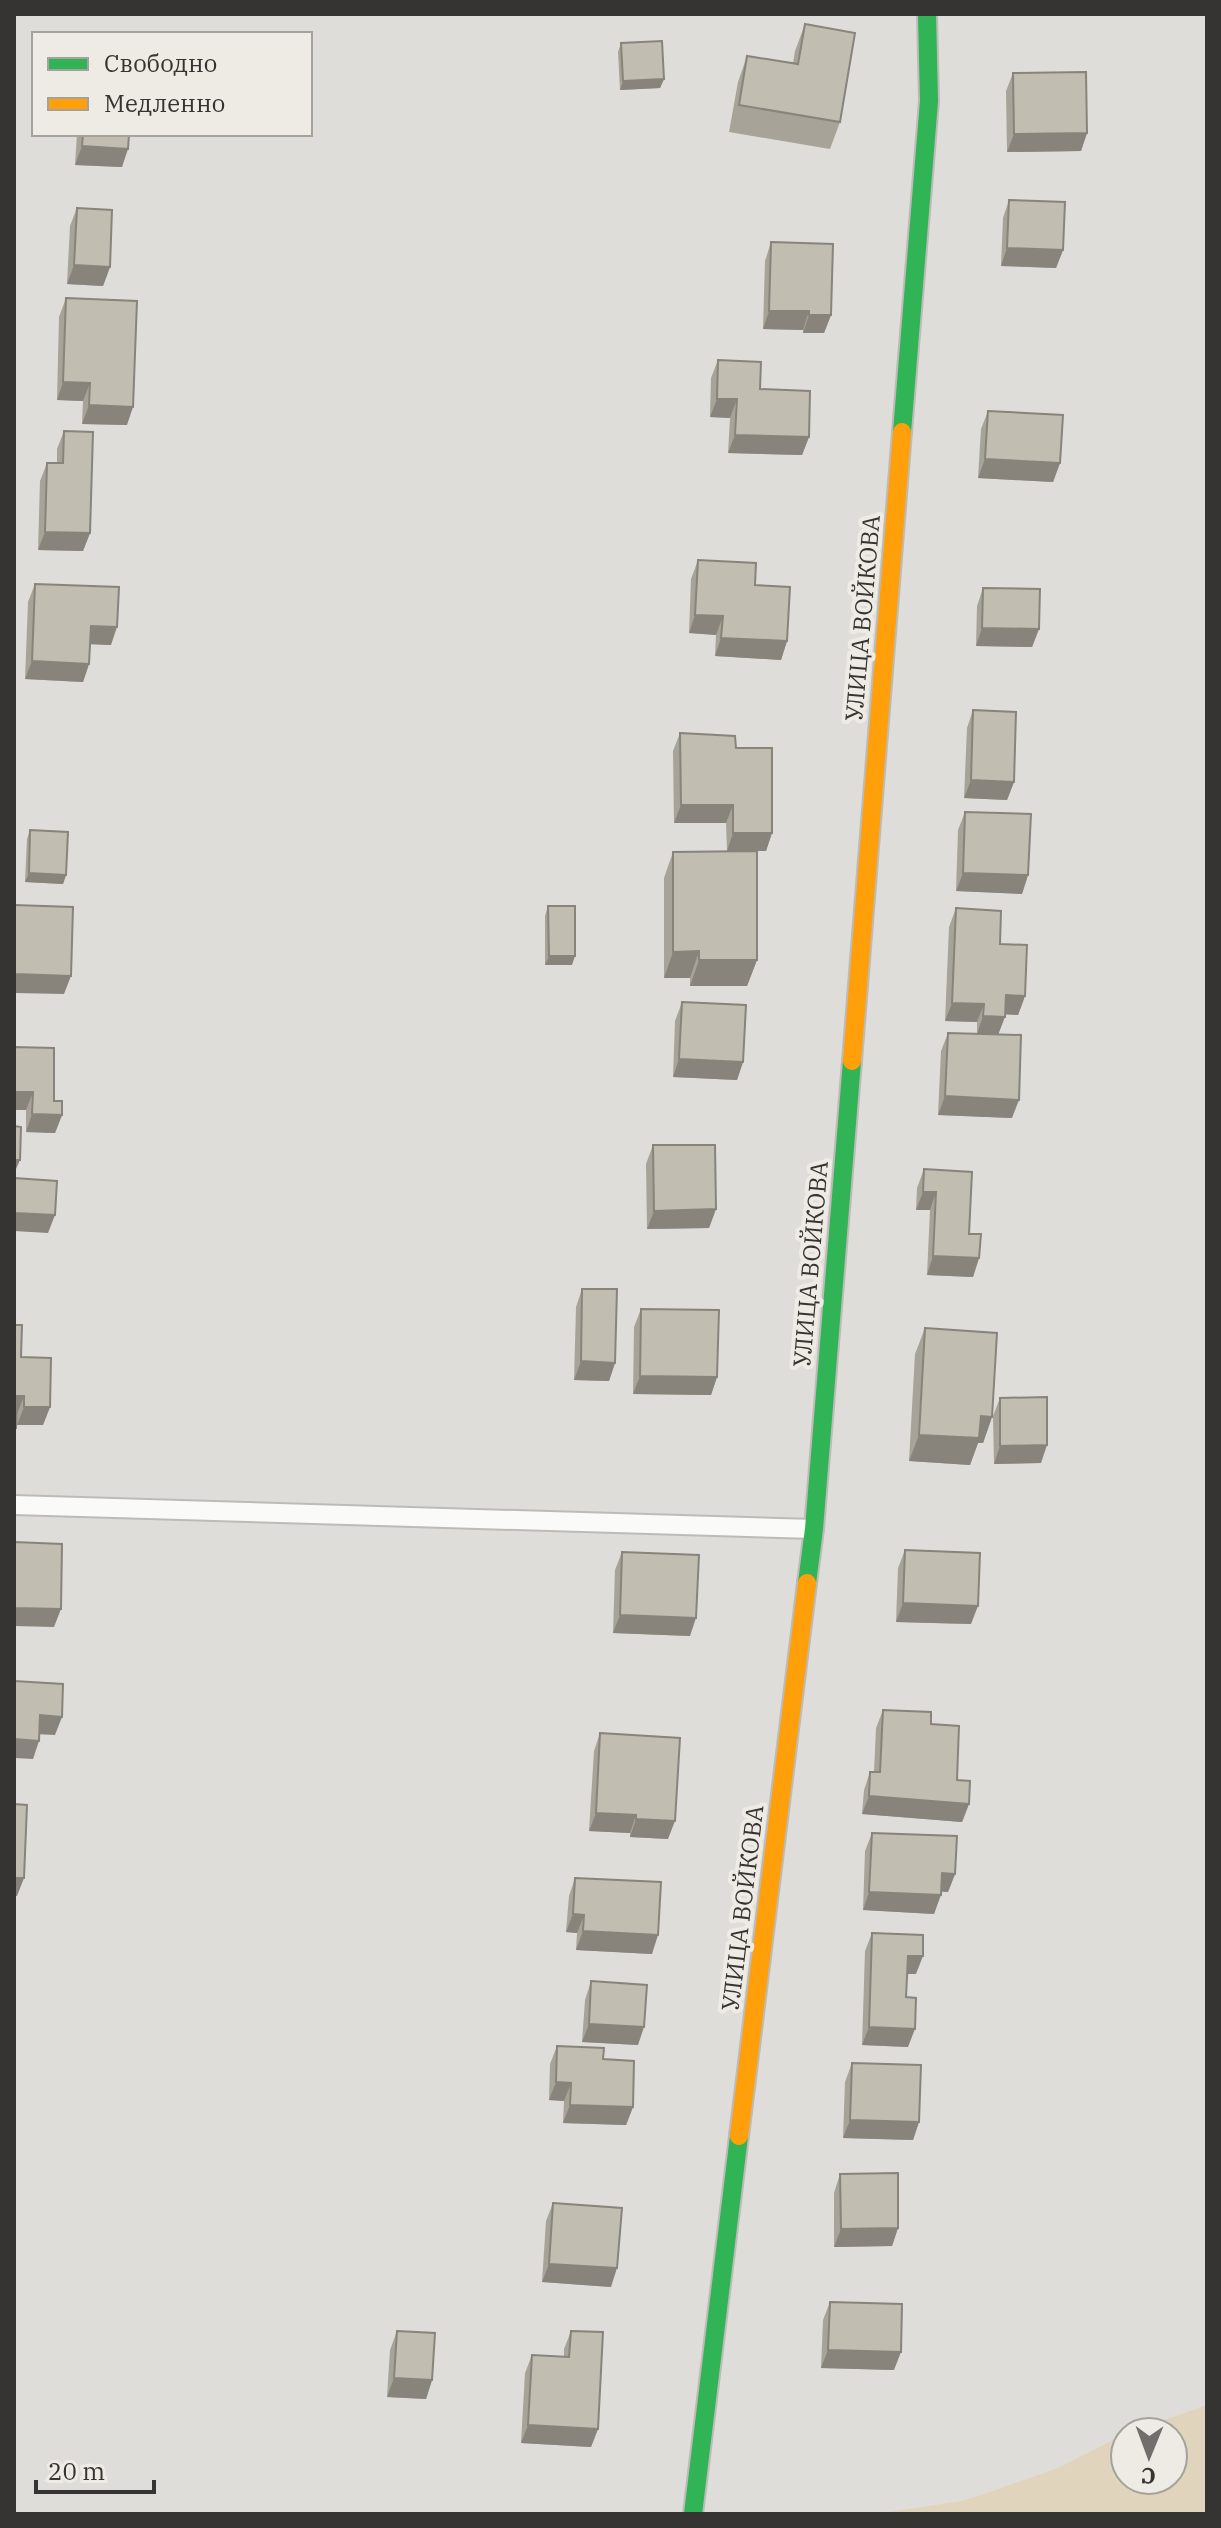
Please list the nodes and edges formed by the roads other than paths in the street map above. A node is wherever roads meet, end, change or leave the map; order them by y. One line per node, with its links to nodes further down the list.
1 (927, 14): 3 (street, УЛИЦА ВОЙКОВА)
2 (14, 1505): 3 (lane)
3 (814, 1529): 4 (street, УЛИЦА ВОЙКОВА)
4 (693, 2514)

